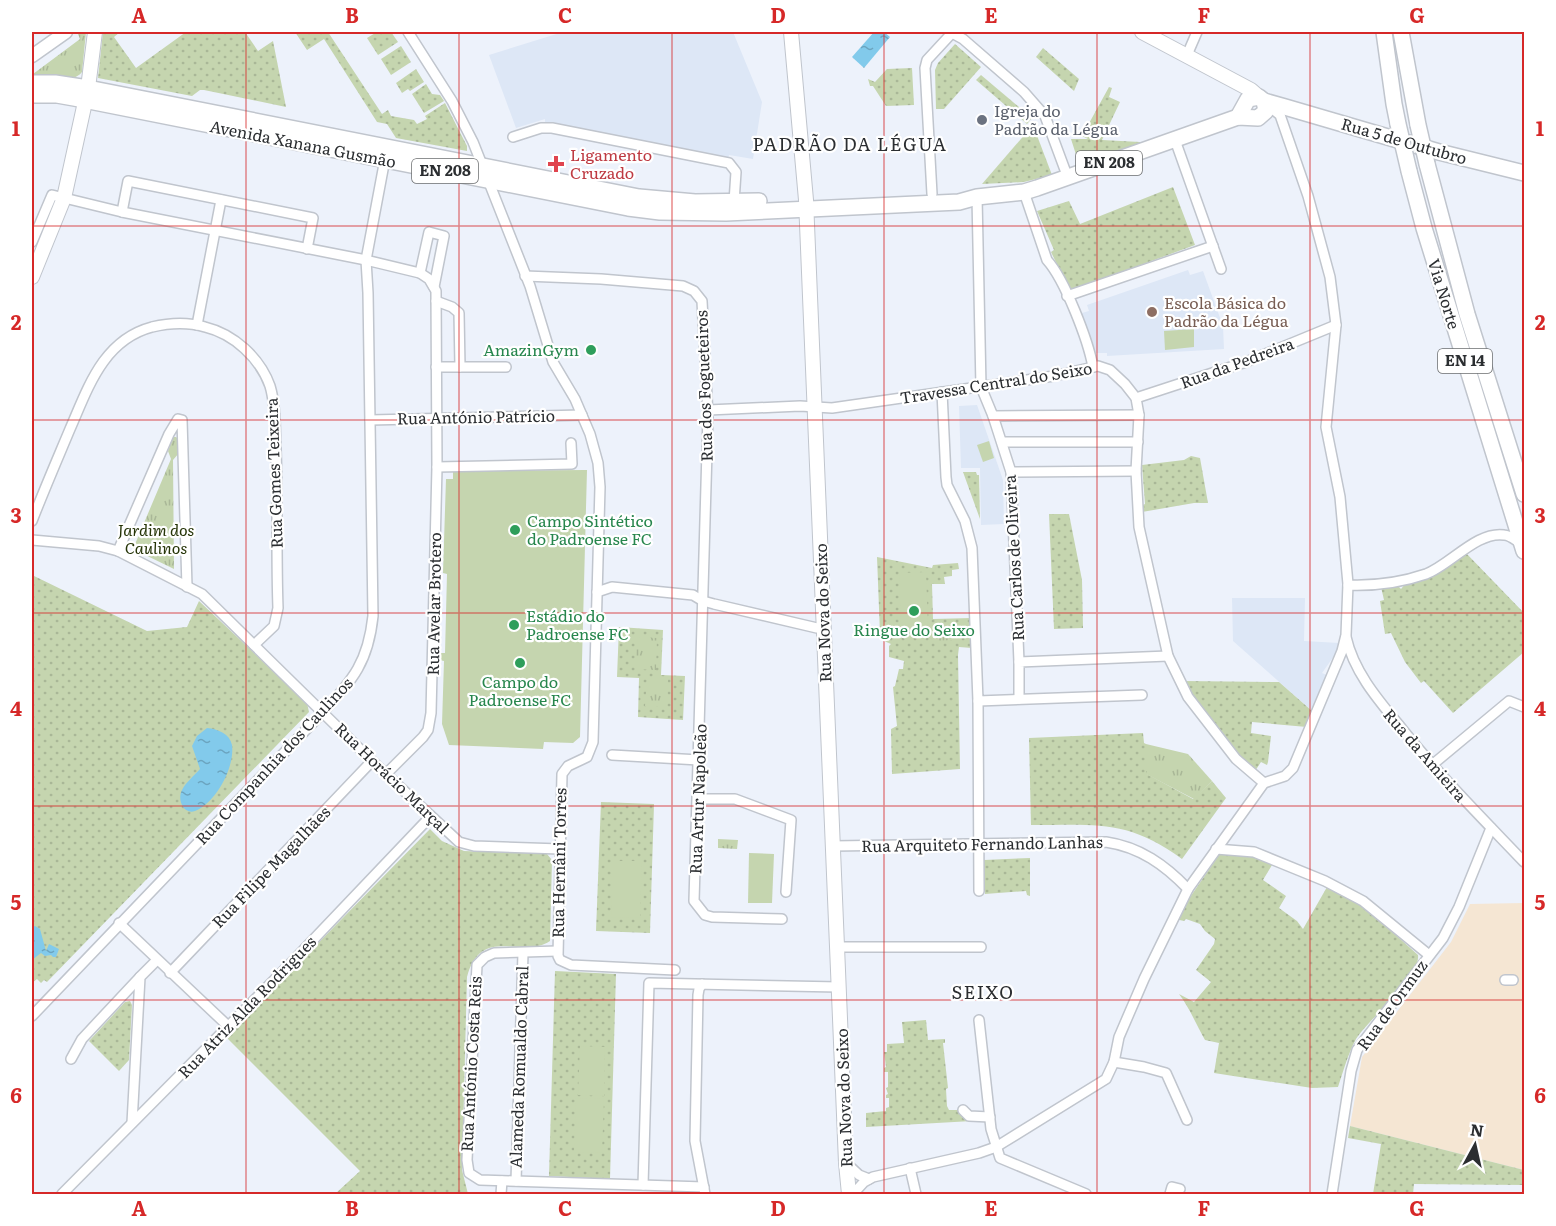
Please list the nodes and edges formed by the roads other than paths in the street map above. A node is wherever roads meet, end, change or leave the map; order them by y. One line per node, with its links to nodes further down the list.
1 (66, 32): 11 (street)
2 (95, 32): 14 (main road)
3 (408, 32): 19 (street)
4 (791, 32): 28 (main road, Rua Nova do Seixo)
5 (1142, 32): 10 (main road)
6 (1197, 32): 10 (street)
7 (1384, 32): 68 (main road, Via Norte / EN 14, bridge)
8 (1401, 32): 64 (main road, Via Norte / EN 14, bridge)
9 (952, 33): 21 (street); 23 (street)
10 (1187, 55): 15 (main road)
11 (32, 56)
12 (32, 83): 14 (main road, Avenida Xanana Gusmão / EN 208)
13 (32, 95): 14 (main road, Avenida Xanana Gusmão / EN 208)
14 (86, 95): 18 (main road, Avenida Xanana Gusmão / EN 208); 19 (main road, Avenida Xanana Gusmão / EN 208); 25 (main road)
15 (1257, 106): 17 (main road, EN 208); 20 (main road, Rua 5 de Outubro); 43 (street)
16 (513, 137): 27 (street)
17 (1175, 140): 21 (main road, EN 208); 32 (street)
18 (385, 159): 19 (main road, Avenida Xanana Gusmão / EN 208); 34 (street, Rua Companhia dos Caulinos)
19 (484, 172): 27 (main road, Avenida Xanana Gusmão / EN 208); 28 (main road, Avenida Xanana Gusmão / EN 208); 37 (street)
20 (1524, 173)
21 (1068, 178): 22 (main road, EN 208)
22 (1024, 192): 24 (main road, EN 208); 40 (street)
23 (932, 194): 24 (main road, EN 208); 28 (main road, EN 208)
24 (977, 197): 28 (main road, EN 208); 48 (street)
25 (64, 198): 29 (street); 31 (street); 38 (main road)
26 (221, 200): 29 (street); 30 (street); 33 (street)
27 (734, 202): 28 (main road, Avenida Xanana Gusmão / EN 208)
28 (806, 204): 51 (main road, Rua Nova do Seixo)
29 (122, 212): 30 (street)
30 (215, 231): 33 (street); 42 (street)
31 (32, 242)
32 (1213, 246): 35 (street); 40 (street)
33 (307, 249): 34 (street)
34 (366, 260): 36 (street); 57 (street, Rua Companhia dos Caulinos)
35 (1221, 269)
36 (420, 273): 39 (street); 39 (street, Rua Avelar Brotero)
37 (525, 276): 52 (street, Rua dos Fogueteiros); 53 (street)
38 (32, 277)
39 (434, 287): 41 (street, Rua Avelar Brotero)
40 (1067, 296): 47 (street)
41 (436, 301): 44 (street, Rua Avelar Brotero); 45 (street)
42 (197, 325): 66 (street, Rua Gomes Teixeira); 78 (street, Rua Gomes Teixeira)
43 (1336, 325): 50 (street, Rua da Pedreira); 71 (street)
44 (436, 367): 45 (street); 56 (street, Rua Avelar Brotero)
45 (459, 367): 46 (street)
46 (506, 367)
47 (1093, 367): 48 (street, Travessa Central do Seixo); 50 (street, Travessa Central do Seixo)
48 (981, 387): 49 (street, Travessa Central do Seixo); 55 (street, Rua Carlos de Oliveira)
49 (942, 392): 51 (street, Travessa Central do Seixo); 85 (street)
50 (1136, 398): 54 (street)
51 (816, 408): 52 (street, Travessa Central do Seixo); 76 (main road, Rua Nova do Seixo)
52 (708, 410): 75 (street, Rua dos Fogueteiros)
53 (582, 415): 56 (street, Rua António Patrício); 70 (street)
54 (1139, 415): 55 (street); 59 (street)
55 (993, 416): 58 (street, Rua Carlos de Oliveira)
56 (437, 417): 57 (street, Rua António Patrício); 61 (street, Rua Avelar Brotero)
57 (370, 420): 87 (street, Rua Companhia dos Caulinos)
58 (1002, 442): 59 (street); 63 (street, Rua Carlos de Oliveira)
59 (1138, 442): 62 (street)
60 (571, 443): 61 (street)
61 (437, 467): 92 (street, Rua Avelar Brotero)
62 (1136, 471): 63 (street); 79 (street)
63 (1011, 472): 80 (street, Rua Carlos de Oliveira)
64 (1521, 475): 65 (main road, Via Norte / EN 14)
65 (1524, 494)
66 (32, 521)
67 (32, 540): 69 (street, Rua Horácio Marçal)
68 (1522, 546): 71 (street)
69 (118, 551): 73 (street, Rua Horácio Marçal); 73 (street)
70 (597, 567): 72 (street); 74 (street)
71 (1348, 585): 77 (street)
72 (612, 587): 74 (street); 75 (street)
73 (187, 588): 78 (street, Rua Horácio Marçal)
74 (597, 592): 99 (street, Rua Hernâni Torres)
75 (703, 601): 76 (street); 89 (street, Rua Artur Napoleão)
76 (824, 628): 98 (main road, Rua Nova do Seixo)
77 (1346, 635): 81 (street, Rua da Amieira); 82 (street)
78 (254, 645): 87 (street, Rua Horácio Marçal)
79 (1168, 656): 80 (street); 93 (street)
80 (1019, 662): 84 (street, Rua Carlos de Oliveira)
81 (1354, 662): 82 (street); 91 (street, Rua da Amieira)
82 (1337, 667): 93 (street)
83 (1142, 695): 84 (street)
84 (1019, 699): 85 (street)
85 (978, 701): 97 (street)
86 (1524, 707): 91 (street)
87 (323, 712): 90 (street, Rua Horácio Marçal); 106 (street, Rua Companhia dos Caulinos)
88 (612, 755): 89 (street)
89 (699, 760): 94 (street, Rua Artur Napoleão)
90 (372, 761): 92 (street, Rua Horácio Marçal); 114 (street, Rua Filipe Magalhães)
91 (1432, 765): 96 (street, Rua da Amieira)
92 (386, 774): 95 (street, Rua Horácio Marçal)
93 (1264, 783): 100 (street)
94 (698, 799): 104 (street); 105 (street, Rua Artur Napoleão)
95 (430, 817): 99 (street, Rua Horácio Marçal); 120 (street, Rua Atriz Alda Rodrigues)
96 (1491, 828): 101 (street, Rua da Amieira); 111 (street, Rua de Ormuz)
97 (979, 843): 98 (street, Rua Arquiteto Fernando Lanhas); 102 (street, Rua Arquiteto Fernando Lanhas); 103 (street)
98 (833, 846): 107 (main road, Rua Nova do Seixo)
99 (560, 849): 109 (street, Rua Hernâni Torres)
100 (1216, 849): 102 (street); 111 (street)
101 (1524, 862)
102 (1188, 889): 122 (street)
103 (979, 891)
104 (786, 892)
105 (782, 919)
106 (119, 923): 112 (street); 118 (street, Rua Companhia dos Caulinos)
107 (837, 947): 108 (street); 117 (main road, Rua Nova do Seixo)
108 (981, 947)
109 (557, 951): 110 (street, Rua António Costa Reis); 113 (street, Rua Hernâni Torres)
110 (523, 952): 133 (street, Rua António Costa Reis); 134 (street, Alameda Romualdo Cabral)
111 (1429, 955): 144 (street, Rua de Ormuz)
112 (157, 960): 114 (street); 115 (street)
113 (675, 970)
114 (170, 973): 120 (street)
115 (140, 977): 121 (street); 126 (street)
116 (702, 984): 117 (street); 135 (street); 137 (street, Rua António Costa Reis)
117 (839, 987): 130 (main road, Rua Nova do Seixo)
118 (32, 1016)
119 (979, 1020): 124 (street)
120 (228, 1026): 126 (street, Rua Atriz Alda Rodrigues)
121 (71, 1059)
122 (1114, 1062): 125 (street); 128 (street)
123 (963, 1110): 124 (street)
124 (990, 1117): 127 (street)
125 (1187, 1120)
126 (132, 1123): 138 (street, Rua Atriz Alda Rodrigues)
127 (991, 1129): 128 (street); 129 (street)
128 (996, 1147): 129 (street); 142 (street)
129 (979, 1153): 131 (street)
130 (846, 1163): 132 (street); 140 (main road, Rua Nova do Seixo)
131 (910, 1168): 132 (street); 141 (street)
132 (869, 1179): 140 (street)
133 (502, 1181): 134 (street, Rua António Costa Reis); 139 (street)
134 (516, 1181): 135 (street, Rua António Costa Reis)
135 (639, 1188): 137 (street, Rua António Costa Reis)
136 (1180, 1189): 143 (street)
137 (704, 1191)
138 (62, 1194)
139 (501, 1194)
140 (851, 1194)
141 (915, 1194)
142 (1086, 1194)
143 (1170, 1194)
144 (1332, 1194)

